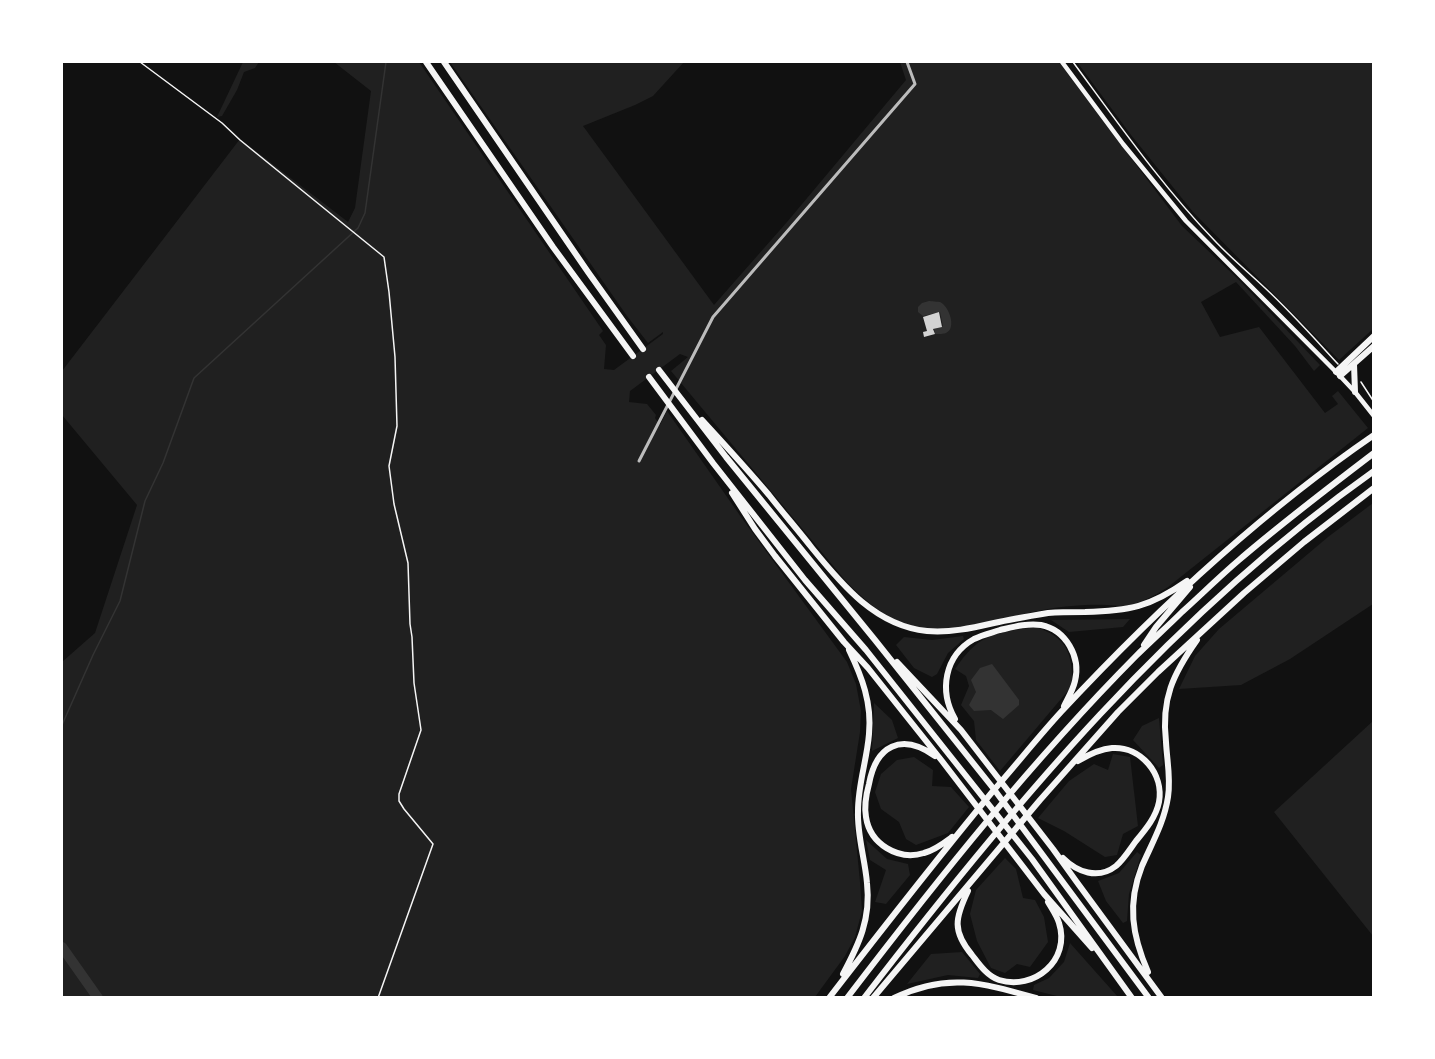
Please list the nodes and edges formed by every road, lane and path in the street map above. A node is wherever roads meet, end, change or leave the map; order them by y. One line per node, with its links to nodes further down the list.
1 (140, 62): 42 (path)
2 (426, 62): 10 (highway)
3 (444, 62): 9 (highway)
4 (907, 62): 22 (street)
5 (1062, 62): 13 (main road)
6 (1073, 62): 13 (path)
7 (1374, 336): 13 (highway)
8 (1374, 346): 11 (highway)
9 (643, 349)
10 (633, 356)
11 (1354, 364): 13 (highway); 14 (highway)
12 (659, 370): 17 (highway)
13 (1339, 372): 16 (main road)
14 (1354, 377): 16 (highway); 18 (path)
15 (649, 378): 23 (highway)
16 (1355, 392): 19 (main road)
17 (678, 393): 26 (highway); 28 (highway)
18 (1374, 402)
19 (1374, 416)
20 (1374, 435): 26 (highway)
21 (1374, 453): 30 (highway)
22 (639, 461)
23 (712, 463): 29 (highway); 39 (highway)
24 (1374, 471): 44 (highway)
25 (1374, 488): 27 (highway)
26 (1208, 567): 30 (highway); 31 (highway)
27 (1205, 628): 34 (highway); 40 (highway)
28 (875, 640): 32 (highway); 49 (highway)
29 (844, 642): 33 (highway); 41 (highway)
30 (1138, 654): 43 (highway)
31 (1061, 713): 32 (highway); 35 (highway)
32 (962, 730): 36 (highway)
33 (942, 761): 35 (highway); 38 (highway)
34 (1073, 763): 36 (highway); 37 (highway)
35 (959, 832): 41 (highway)
36 (1053, 849): 40 (highway)
37 (972, 883): 38 (highway); 45 (highway)
38 (1044, 894): 39 (highway)
39 (1117, 975): 48 (highway)
40 (1153, 984): 50 (highway)
41 (831, 995)
42 (378, 998)
43 (846, 998)
44 (864, 998)
45 (873, 998)
46 (894, 998): 47 (highway)
47 (1036, 998)
48 (1132, 998)
49 (1149, 998)
50 (1162, 998)

